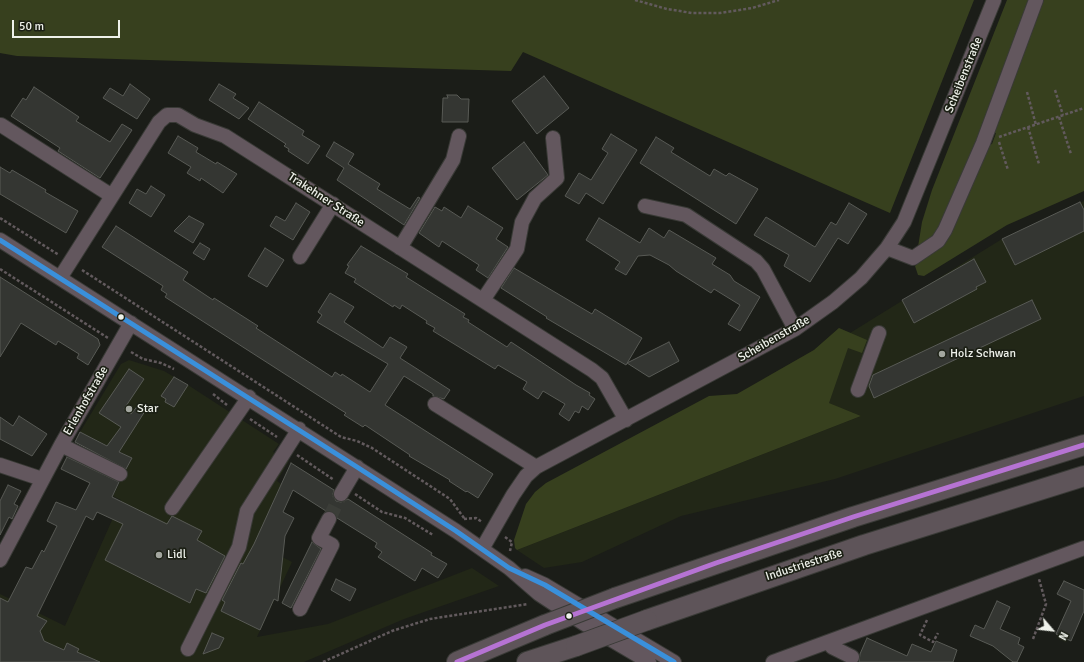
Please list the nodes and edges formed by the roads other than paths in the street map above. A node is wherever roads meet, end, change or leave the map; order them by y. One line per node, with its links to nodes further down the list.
1 (994, 0): 11 (street, Scheibenstraße)
2 (1036, 0): 11 (street)
3 (1, 125): 6 (street)
4 (459, 136): 10 (street)
5 (553, 138): 14 (street)
6 (112, 196): 7 (street, Trakehner Straße); 13 (street, Trakehner Straße)
7 (332, 204): 10 (street, Trakehner Straße); 12 (street)
8 (645, 206): 16 (street)
9 (0, 240): 13 (street)
10 (400, 248): 14 (street, Trakehner Straße)
11 (888, 248): 16 (street, Scheibenstraße)
12 (300, 258)
13 (60, 278): 15 (street)
14 (483, 300): 21 (street, Trakehner Straße)
15 (131, 323): 19 (street); 23 (street, Erlenhofstraße)
16 (795, 329): 21 (street, Scheibenstraße)
17 (879, 333): 18 (street)
18 (858, 390)
19 (248, 397): 22 (street); 32 (street)
20 (435, 404): 27 (street)
21 (626, 420): 27 (street, Scheibenstraße)
22 (299, 429): 26 (street); 40 (street)
23 (61, 444): 28 (street); 30 (street, Erlenhofstraße)
24 (1084, 444): 42 (highway, bridge)
25 (0, 465): 30 (street)
26 (357, 467): 31 (street); 35 (street)
27 (536, 467): 35 (street, Scheibenstraße)
28 (120, 474)
29 (1084, 476): 43 (highway, Industriestraße, bridge)
30 (42, 479): 36 (street, Erlenhofstraße)
31 (342, 491)
32 (172, 508)
33 (328, 519): 38 (street)
34 (1084, 548): 39 (street)
35 (482, 549): 37 (street)
36 (0, 560)
37 (509, 568): 44 (street); 45 (street)
38 (300, 609)
39 (829, 642): 41 (street); 46 (street)
40 (188, 649)
41 (852, 657)
42 (456, 662)
43 (527, 662)
44 (649, 662)
45 (674, 662)
46 (773, 662)

